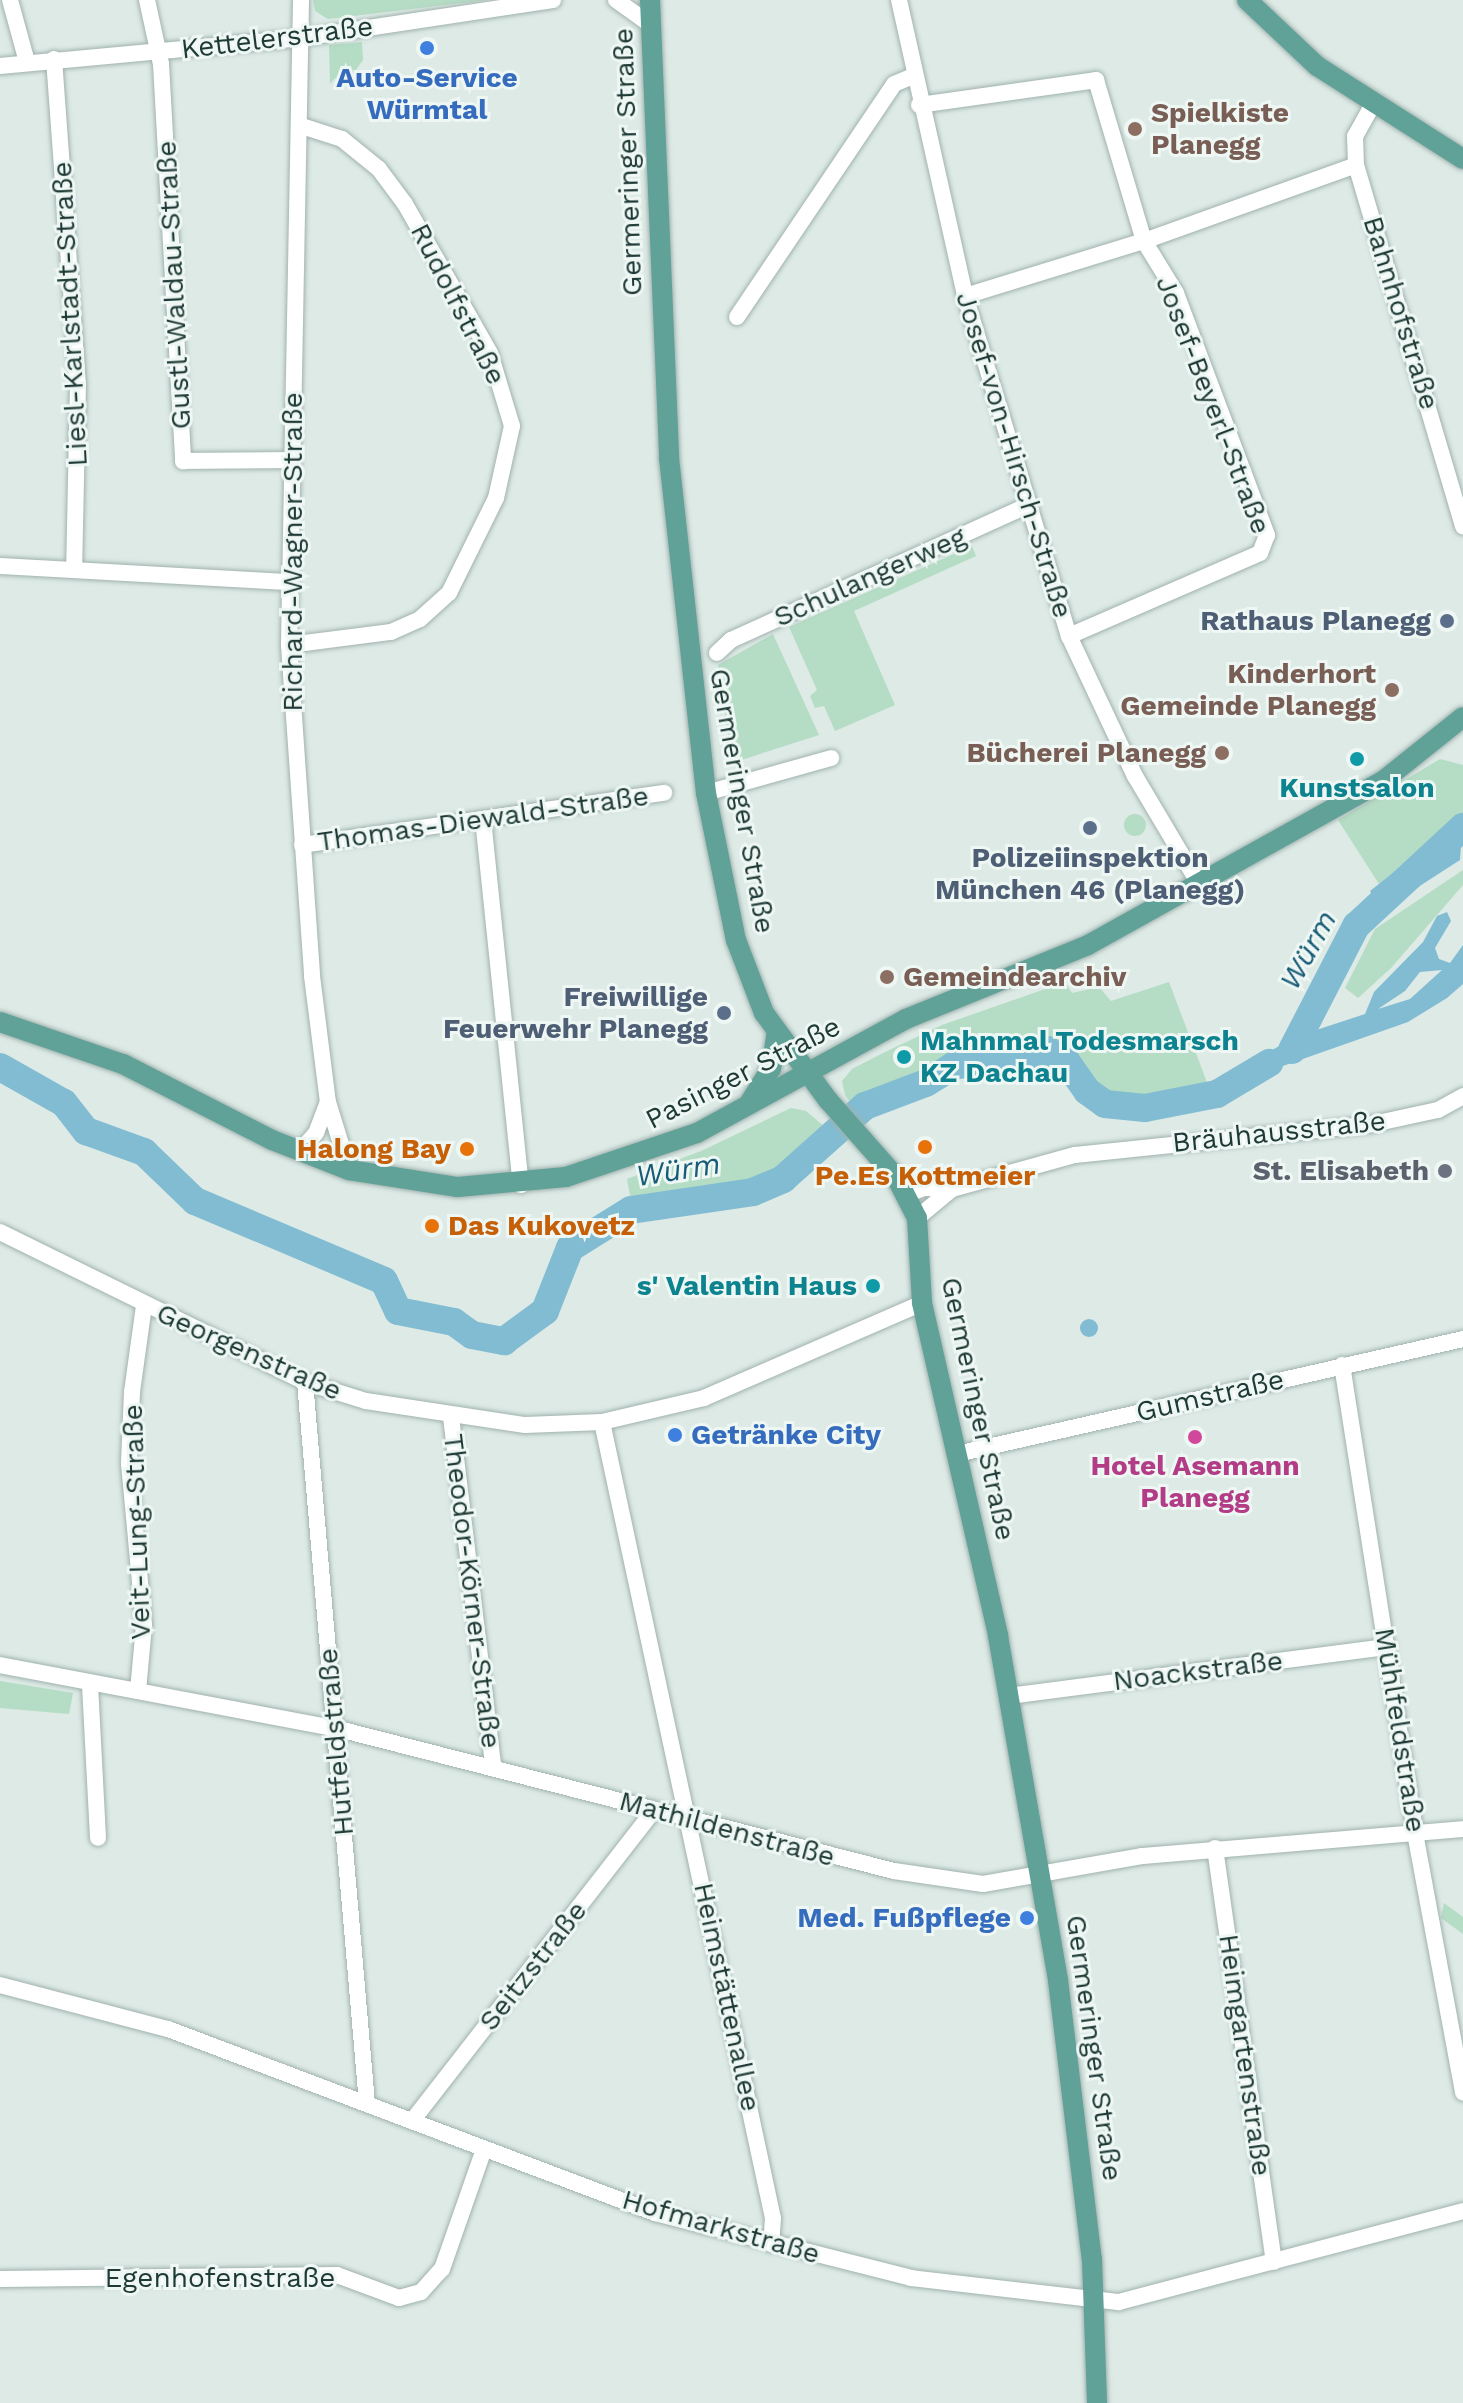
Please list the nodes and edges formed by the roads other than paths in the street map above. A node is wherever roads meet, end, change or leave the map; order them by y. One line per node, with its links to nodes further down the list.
1 (10, 0): 14 (street)
2 (147, 0): 12 (street)
3 (301, 0): 11 (street, Richard-Wagner-Straße)
4 (553, 0): 9 (street, Kettelerstraße)
5 (616, 0): 10 (street)
6 (650, 0): 10 (main road, Germeringer Straße)
7 (899, 0): 16 (street, Josef-von-Hirsch-Straße)
8 (1247, 0): 17 (main road)
9 (506, 4): 11 (street, Kettelerstraße)
10 (651, 25): 37 (main road, Germeringer Straße)
11 (302, 38): 12 (street, Kettelerstraße); 19 (street, Richard-Wagner-Straße)
12 (159, 52): 13 (street, Kettelerstraße); 25 (street, Gustl-Waldau-Straße)
13 (54, 59): 14 (street, Kettelerstraße); 29 (street, Liesl-Karlstadt-Straße)
14 (27, 62): 15 (street, Kettelerstraße)
15 (0, 66)
16 (913, 76): 18 (street, Josef-von-Hirsch-Straße); 24 (street)
17 (1373, 104): 20 (main road); 21 (street, Bahnhofstraße)
18 (919, 105): 22 (street); 23 (street, Josef-von-Hirsch-Straße)
19 (302, 126): 25 (street, Richard-Wagner-Straße); 32 (street, Rudolfstraße)
20 (1463, 159)
21 (1356, 165): 22 (street); 27 (street, Bahnhofstraße)
22 (1144, 241): 23 (street); 31 (street, Josef-Beyerl-Straße)
23 (965, 296): 26 (street, Josef-von-Hirsch-Straße)
24 (737, 317)
25 (289, 460): 30 (street, Richard-Wagner-Straße)
26 (1027, 506): 31 (street, Josef-von-Hirsch-Straße); 33 (street, Schulangerweg)
27 (1463, 526)
28 (0, 566): 29 (street)
29 (74, 568): 30 (street)
30 (288, 582): 32 (street, Richard-Wagner-Straße)
31 (1069, 636): 40 (street, Josef-von-Hirsch-Straße)
32 (289, 645): 39 (street, Richard-Wagner-Straße)
33 (717, 653)
34 (1463, 718): 40 (main road, Pasinger Straße)
35 (831, 758): 37 (street)
36 (664, 793): 38 (street, Thomas-Diewald-Straße)
37 (706, 793): 42 (main road, Germeringer Straße)
38 (483, 819): 39 (street, Thomas-Diewald-Straße); 49 (street)
39 (302, 845): 45 (street, Richard-Wagner-Straße)
40 (1199, 884): 43 (main road, Pasinger Straße)
41 (0, 1022): 47 (main road, Pasinger Straße)
42 (777, 1033): 43 (main road, Germeringer Straße); 46 (main road)
43 (807, 1073): 46 (main road, Pasinger Straße); 51 (main road, Germeringer Straße)
44 (1463, 1096): 50 (street, Bräuhausstraße)
45 (328, 1102): 47 (street); 48 (street, Richard-Wagner-Straße)
46 (748, 1105): 49 (main road, Pasinger Straße)
47 (299, 1152): 48 (main road, Pasinger Straße)
48 (349, 1170): 49 (main road, Pasinger Straße)
49 (521, 1185)
50 (952, 1189): 51 (street, Bräuhausstraße); 52 (street, Bräuhausstraße)
51 (908, 1194): 52 (main road, Germeringer Straße)
52 (917, 1218): 54 (main road, Germeringer Straße)
53 (0, 1232): 55 (street, Georgenstraße)
54 (922, 1303): 60 (street, Georgenstraße); 61 (main road, Germeringer Straße)
55 (144, 1306): 58 (street, Georgenstraße); 65 (street, Veit-Lung-Straße)
56 (1463, 1339): 57 (street, Gumstraße)
57 (1342, 1365): 61 (street, Gumstraße); 62 (street, Mühlfeldstraße)
58 (305, 1382): 59 (street, Georgenstraße); 67 (street, Hutfeldstraße)
59 (451, 1417): 60 (street, Georgenstraße); 68 (street, Theodor-Körner-Straße)
60 (602, 1422): 70 (street, Heimstättenallee)
61 (957, 1454): 66 (main road, Germeringer Straße)
62 (1388, 1647): 66 (street, Noackstraße); 72 (street, Mühlfeldstraße)
63 (0, 1665): 64 (street, Mathildenstraße)
64 (90, 1685): 65 (street, Mathildenstraße); 73 (street)
65 (138, 1691): 67 (street, Mathildenstraße)
66 (1009, 1696): 75 (main road, Germeringer Straße)
67 (335, 1728): 68 (street, Mathildenstraße); 78 (street, Hutfeldstraße)
68 (493, 1765): 69 (street, Mathildenstraße)
69 (653, 1811): 70 (street, Mathildenstraße); 79 (street, Seitzstraße)
70 (691, 1821): 75 (street, Mathildenstraße); 82 (street, Heimstättenallee)
71 (1463, 1829): 72 (street, Mathildenstraße)
72 (1415, 1833): 74 (street, Mathildenstraße); 77 (street, Mühlfeldstraße)
73 (98, 1838)
74 (1215, 1848): 75 (street, Mathildenstraße); 83 (street, Heimgartenstraße)
75 (1042, 1877): 85 (main road, Germeringer Straße)
76 (0, 1985): 78 (street, Hofmarkstraße)
77 (1463, 2093)
78 (367, 2103): 79 (street, Hofmarkstraße)
79 (412, 2121): 80 (street, Hofmarkstraße)
80 (484, 2149): 82 (street, Hofmarkstraße); 84 (street, Egenhofenstraße)
81 (1463, 2211): 83 (street, Hofmarkstraße)
82 (771, 2244): 85 (street, Hofmarkstraße)
83 (1274, 2262): 85 (street, Hofmarkstraße)
84 (0, 2279)
85 (1095, 2297): 86 (main road, Germeringer Straße)
86 (1097, 2403)

